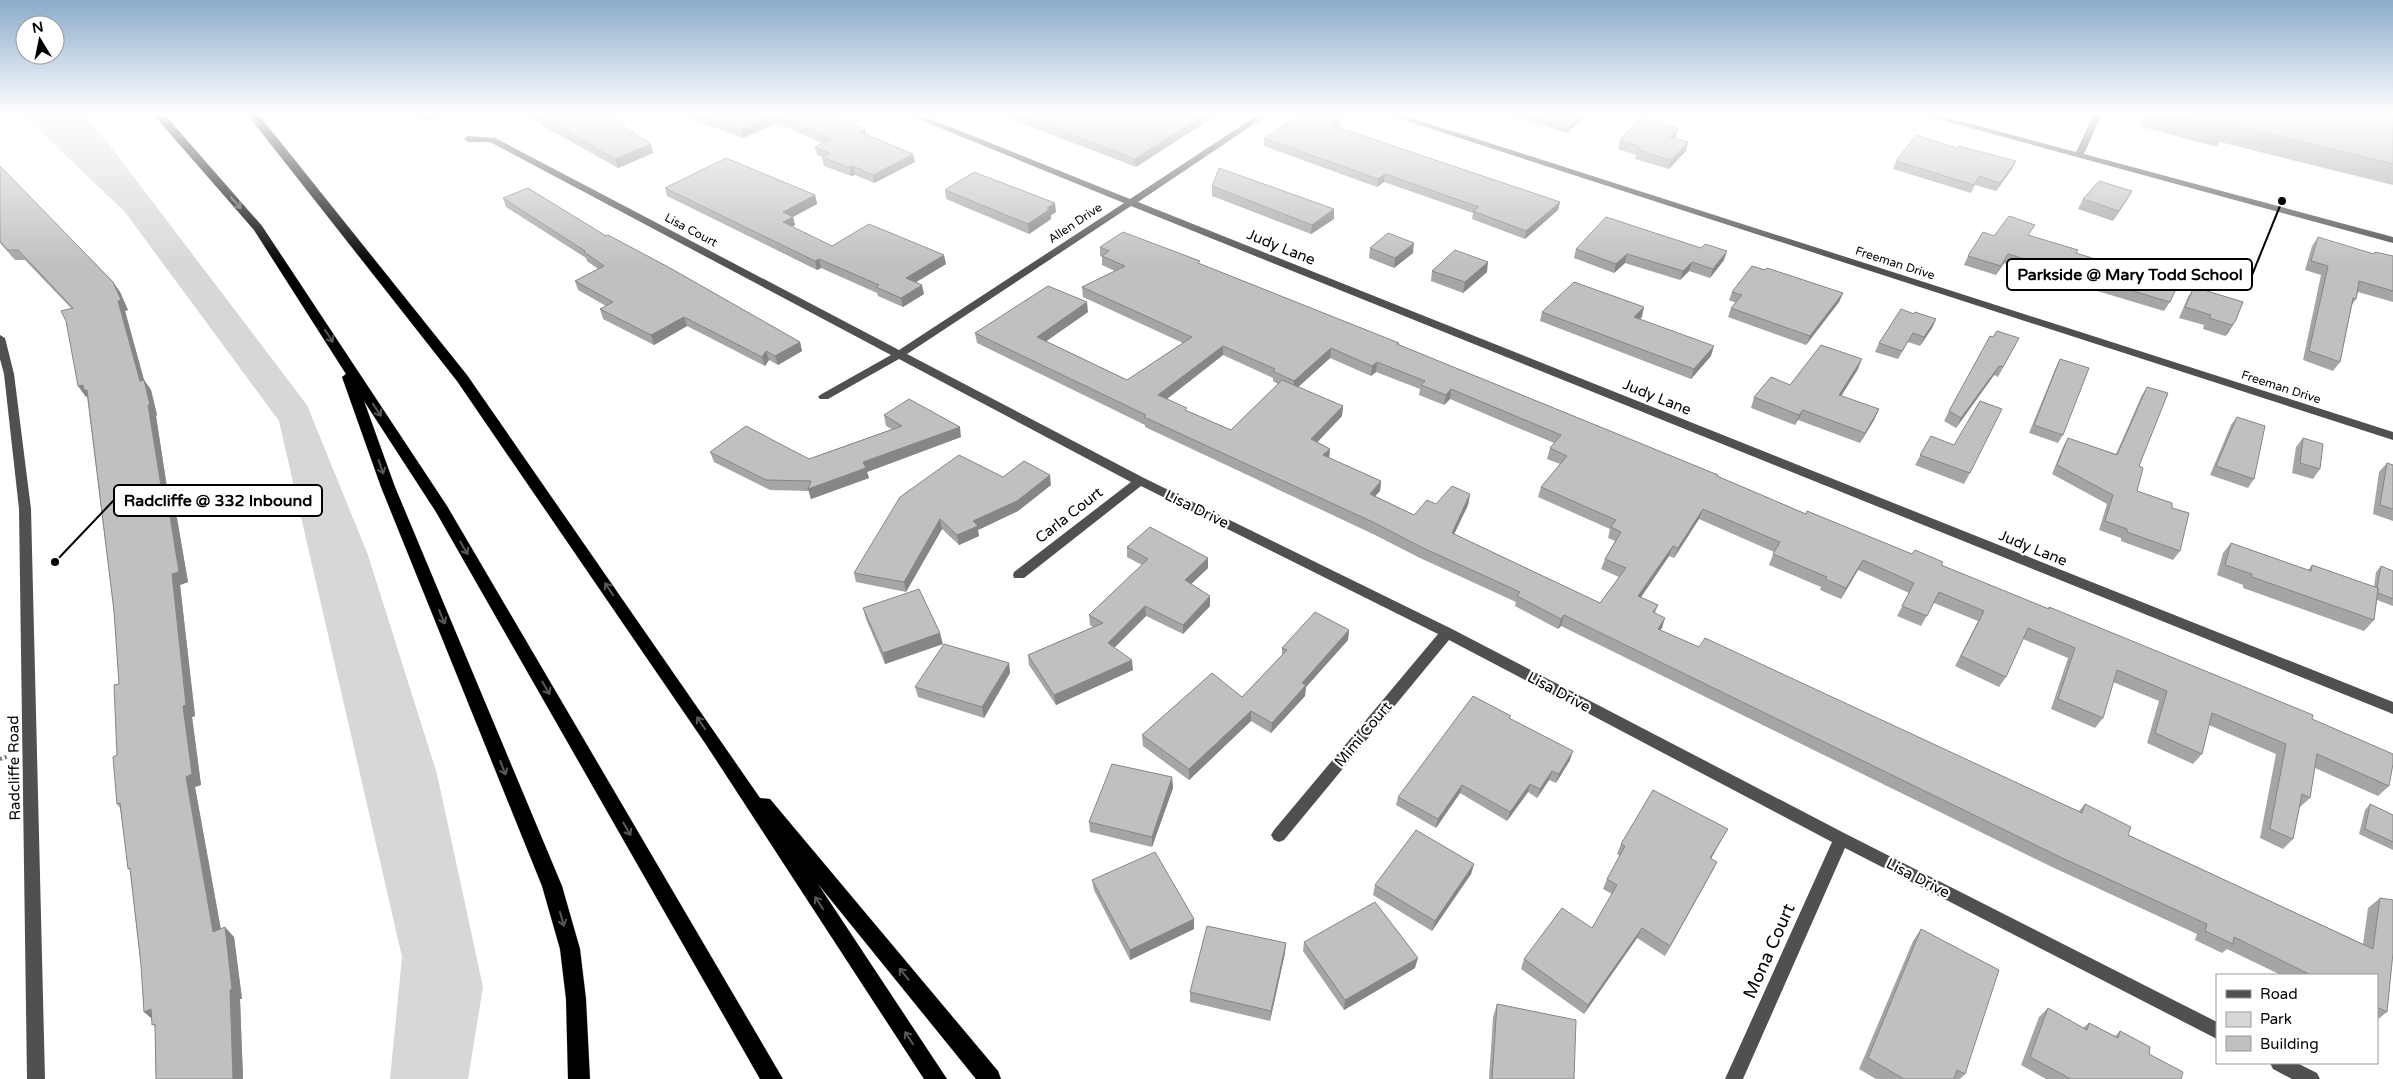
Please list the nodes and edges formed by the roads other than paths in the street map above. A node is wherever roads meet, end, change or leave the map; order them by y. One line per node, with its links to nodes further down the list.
1 (202, 164): 12 (highway, one-way to 12)
2 (292, 164): 19 (highway, one-way to 2)
3 (538, 164): 11 (street, Lisa Court)
4 (1035, 164): 8 (street, Judy Lane)
5 (1187, 164): 8 (street, Allen Drive)
6 (1546, 164): 14 (street, Freeman Drive)
7 (2110, 164): 9 (street)
8 (1129, 202): 11 (street, Allen Drive); 18 (street, Judy Lane)
9 (2393, 240)
10 (0, 338): 24 (street, Radcliffe Road)
11 (900, 354): 13 (street, Allen Drive); 15 (street, Lisa Drive)
12 (341, 355): 25 (highway, one-way to 25); 26 (highway, one-way to 26)
13 (824, 397)
14 (2393, 436)
15 (1140, 481): 16 (street, Carla Court); 17 (street, Lisa Drive)
16 (1019, 575)
17 (1447, 633): 20 (street, Mimi Court); 21 (street, Lisa Drive)
18 (2393, 708)
19 (713, 741): 27 (highway, one-way to 19); 28 (highway, one-way to 19)
20 (1279, 834)
21 (1840, 839): 22 (street, Lisa Drive); 29 (street, Mona Court)
22 (2216, 1030)
23 (2281, 1064): 30 (street)
24 (36, 1079)
25 (578, 1079)
26 (772, 1079)
27 (936, 1079)
28 (990, 1079)
29 (1734, 1079)
30 (2311, 1079)

